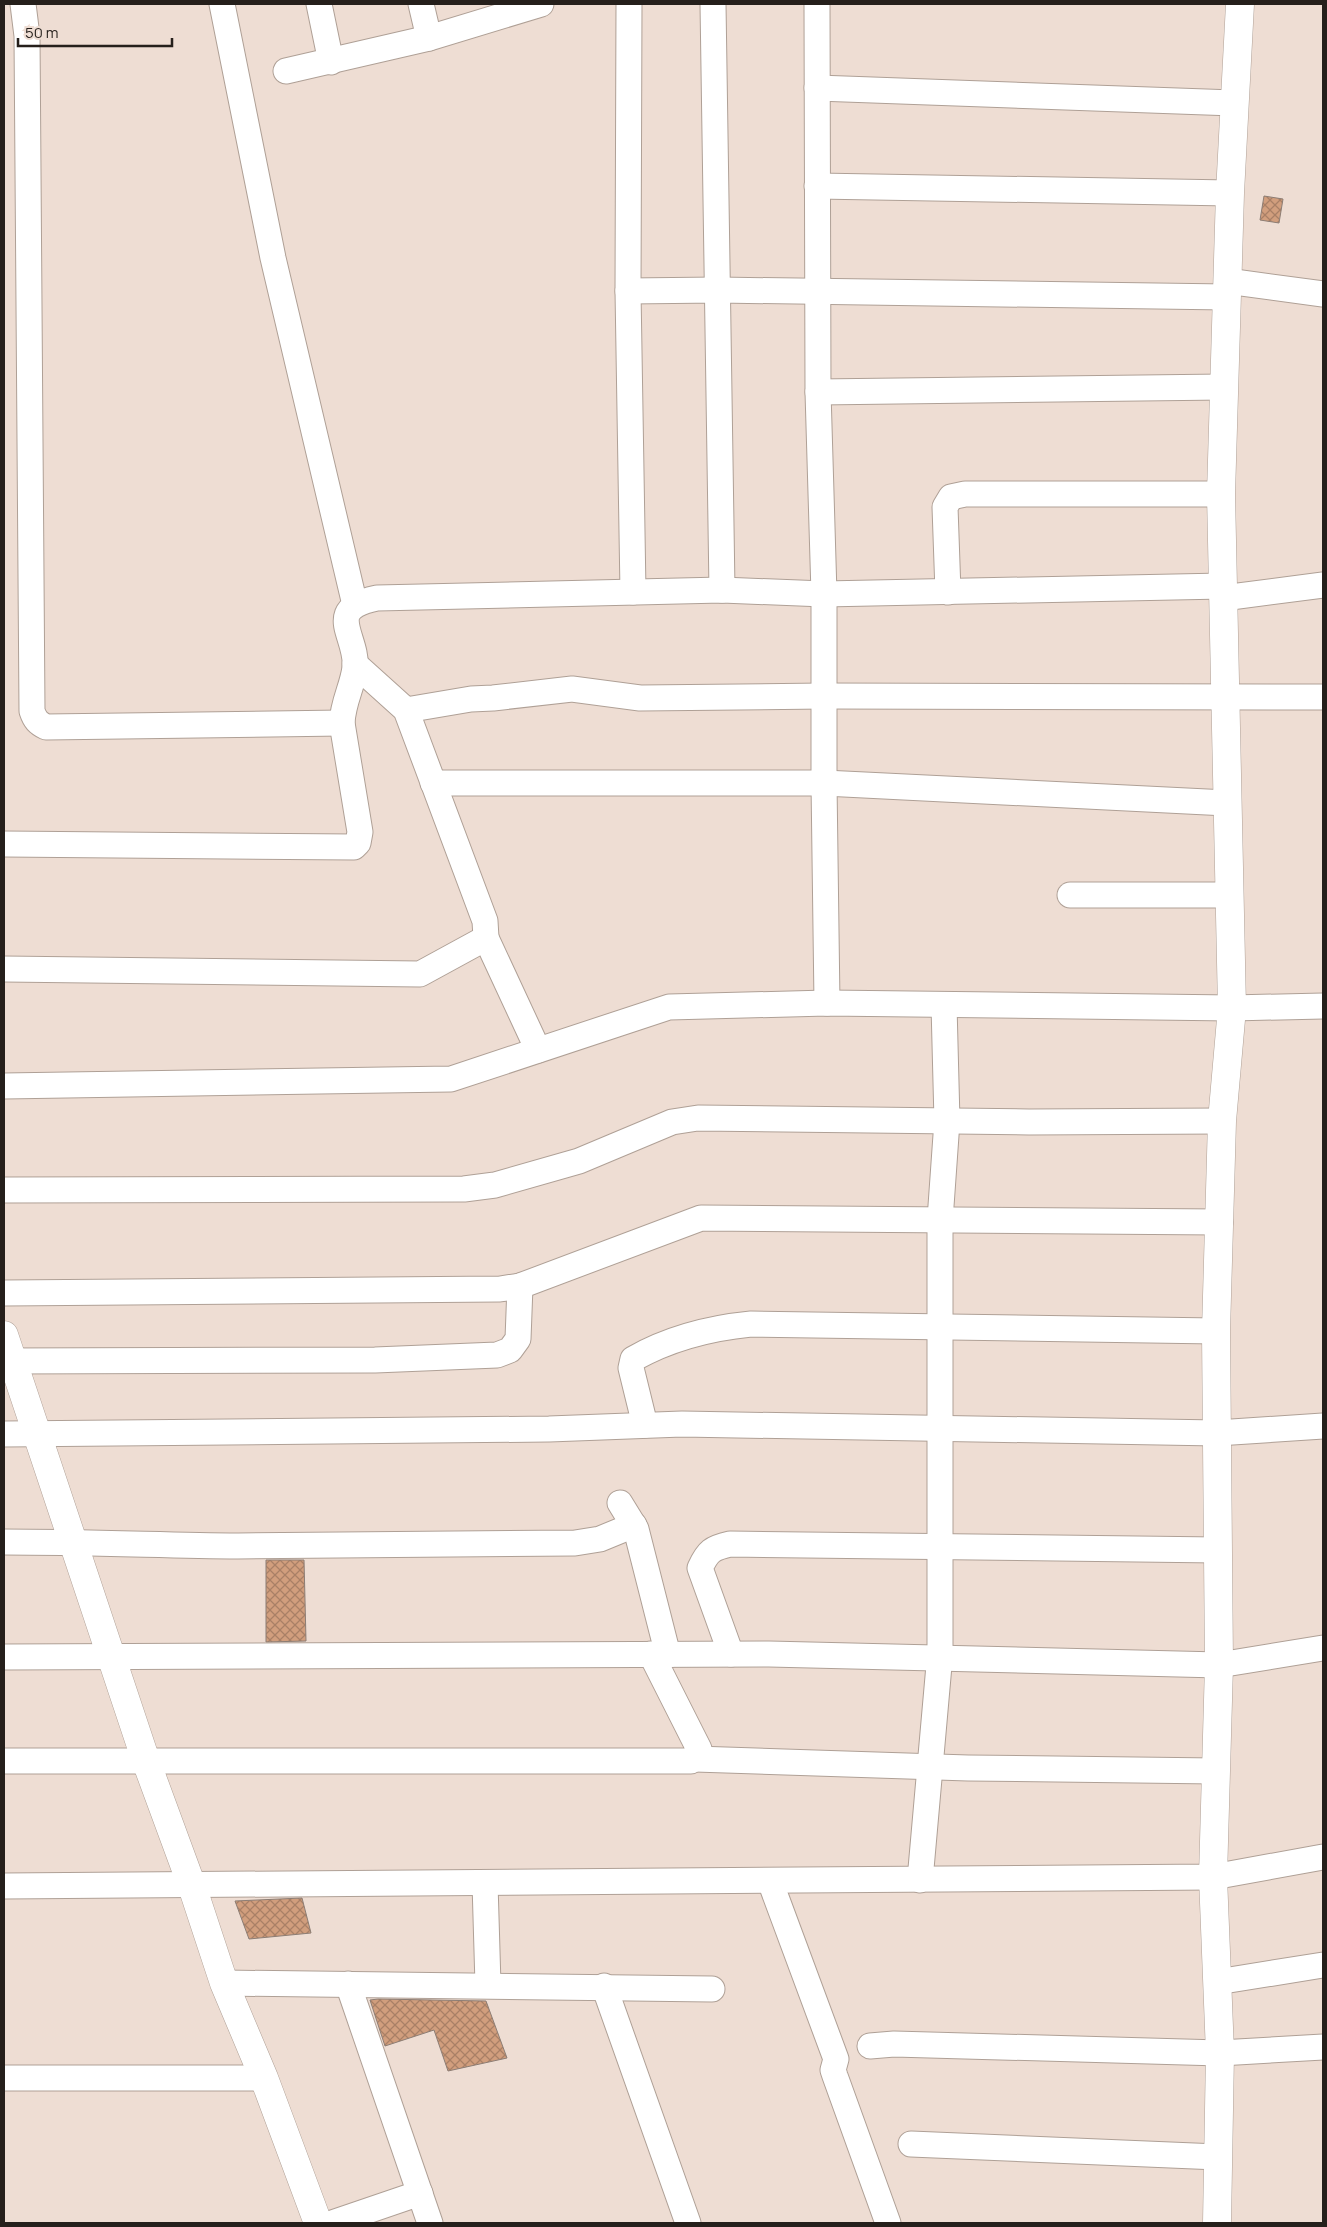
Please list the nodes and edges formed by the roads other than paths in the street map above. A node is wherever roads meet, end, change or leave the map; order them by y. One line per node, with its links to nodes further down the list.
1 (23, 4): 37 (street)
2 (222, 4): 31 (street)
3 (319, 4): 11 (street)
4 (421, 4): 10 (street)
5 (535, 4): 10 (street)
6 (629, 4): 19 (street)
7 (713, 4): 18 (street)
8 (817, 4): 13 (street)
9 (1240, 4): 14 (street)
10 (429, 38): 11 (street)
11 (331, 62): 12 (street)
12 (286, 71)
13 (818, 88): 14 (street); 15 (street)
14 (1234, 103): 16 (street)
15 (818, 186): 16 (street); 20 (street)
16 (1230, 193): 17 (street)
17 (1227, 289): 20 (street); 21 (street); 22 (street)
18 (718, 290): 19 (street); 20 (street); 26 (street)
19 (628, 291): 27 (street)
20 (818, 292): 23 (street)
21 (1323, 294)
22 (1224, 387): 23 (street); 24 (street)
23 (818, 392): 30 (street)
24 (1220, 494): 28 (street); 29 (street)
25 (1323, 586): 29 (street)
26 (722, 590): 27 (street); 30 (street)
27 (633, 592): 31 (street)
28 (948, 592): 29 (street); 30 (street)
29 (1223, 592): 34 (street)
30 (824, 594): 33 (street)
31 (355, 605): 32 (street)
32 (355, 664): 36 (street); 37 (street)
33 (824, 696): 34 (street); 36 (street); 39 (street)
34 (1225, 697): 35 (street); 40 (street)
35 (1323, 697)
36 (406, 710): 38 (street)
37 (342, 723): 41 (street)
38 (433, 783): 39 (street); 44 (street)
39 (824, 784): 40 (street); 46 (street)
40 (1227, 803): 43 (street)
41 (4, 844)
42 (1070, 894): 43 (street)
43 (1229, 895): 49 (street)
44 (486, 938): 45 (street); 50 (street)
45 (4, 969)
46 (827, 1003): 47 (street); 50 (street)
47 (944, 1005): 49 (street); 52 (street)
48 (1323, 1006): 49 (street)
49 (1232, 1008): 53 (street)
50 (538, 1050): 51 (street)
51 (4, 1086)
52 (947, 1121): 53 (street); 54 (street); 55 (street)
53 (1222, 1121): 56 (street)
54 (4, 1190)
55 (940, 1220): 56 (street); 57 (street); 59 (street)
56 (1220, 1222): 60 (street)
57 (520, 1286): 58 (street); 62 (street)
58 (4, 1293)
59 (941, 1327): 60 (street); 63 (street); 65 (street)
60 (1216, 1331): 67 (street)
61 (4, 1335): 62 (street)
62 (8, 1362): 66 (street)
63 (645, 1426): 65 (street); 66 (street)
64 (1323, 1426): 67 (street)
65 (938, 1428): 67 (street); 73 (street)
66 (38, 1433): 68 (street); 72 (street)
67 (1217, 1433): 74 (street)
68 (4, 1434)
69 (620, 1503): 70 (street)
70 (634, 1525): 72 (street); 77 (street)
71 (4, 1542): 72 (street)
72 (74, 1542): 79 (street)
73 (940, 1546): 74 (street); 76 (street); 80 (street)
74 (1218, 1550): 81 (street)
75 (1323, 1648): 81 (street)
76 (731, 1654): 77 (street); 80 (street)
77 (659, 1655): 79 (street); 82 (street)
78 (4, 1657): 79 (street)
79 (113, 1657): 83 (street)
80 (938, 1658): 81 (street); 85 (street)
81 (1219, 1665): 86 (street)
82 (695, 1759): 83 (street); 85 (street)
83 (146, 1760): 84 (street); 93 (street)
84 (4, 1761)
85 (929, 1767): 86 (street); 89 (street)
86 (1216, 1770): 88 (street)
87 (1323, 1857): 88 (street)
88 (1213, 1877): 89 (street); 95 (street)
89 (920, 1880): 90 (street)
90 (770, 1881): 91 (street); 113 (street)
91 (485, 1883): 93 (street); 98 (street)
92 (4, 1886): 93 (street)
93 (192, 1886): 96 (street)
94 (1323, 1964): 95 (street)
95 (1217, 1982): 103 (street)
96 (224, 1983): 97 (street); 105 (street)
97 (348, 1984): 98 (street); 108 (street)
98 (488, 1985): 99 (street)
99 (604, 1986): 100 (street); 112 (street)
100 (712, 1989)
101 (870, 2046): 103 (street)
102 (1323, 2047): 103 (street)
103 (1220, 2053): 107 (street)
104 (4, 2078): 105 (street)
105 (264, 2078): 109 (street)
106 (911, 2144): 107 (street)
107 (1218, 2157): 114 (street)
108 (420, 2193): 110 (street); 111 (street)
109 (318, 2223)
110 (332, 2223)
111 (430, 2223)
112 (688, 2223)
113 (888, 2223)
114 (1217, 2223)

